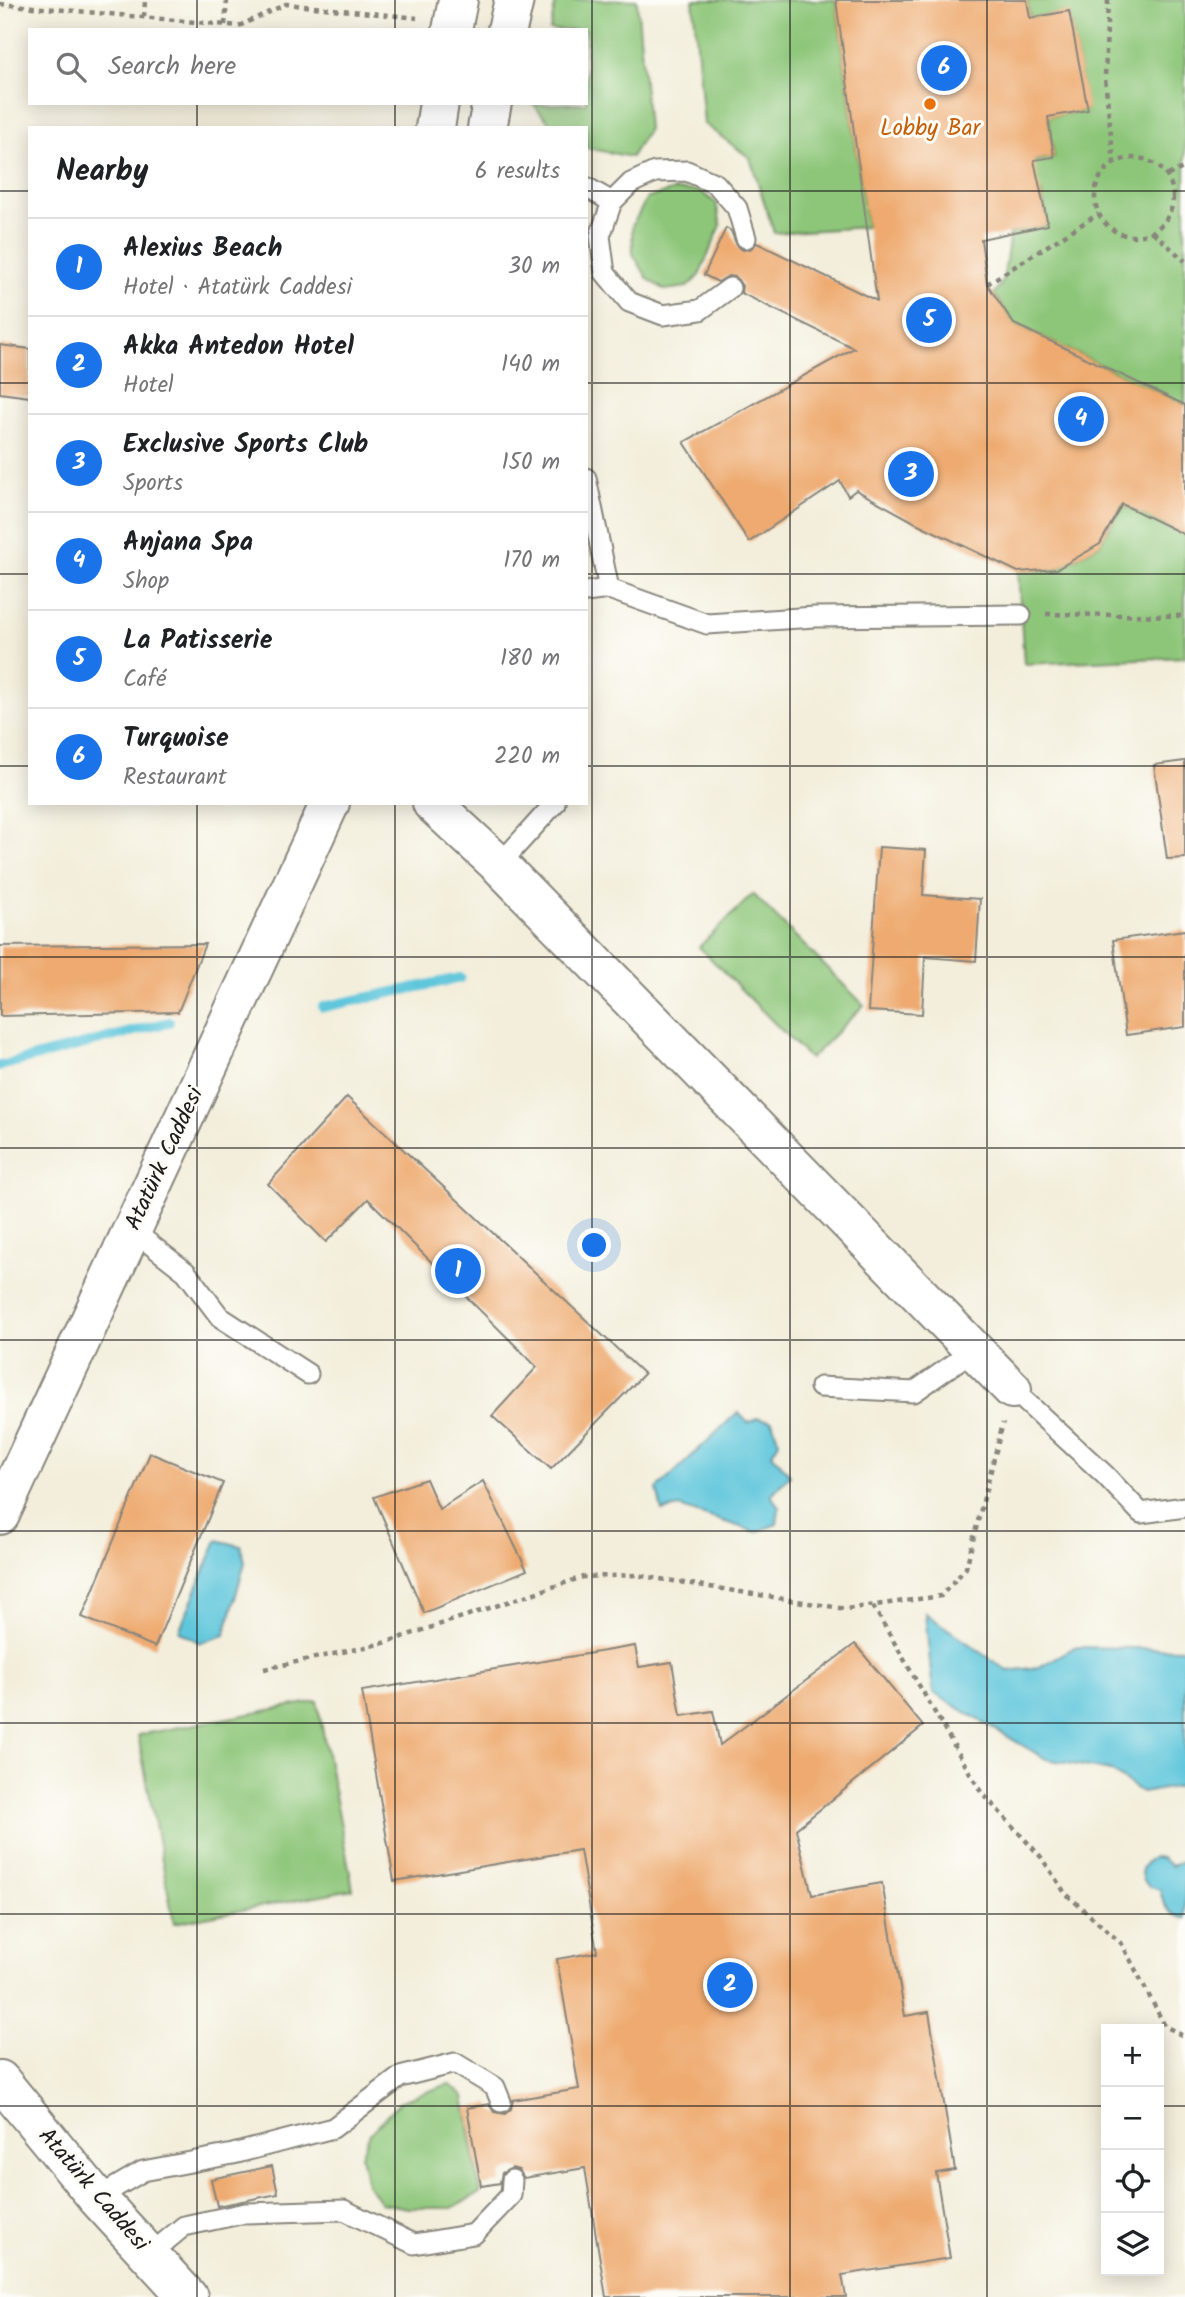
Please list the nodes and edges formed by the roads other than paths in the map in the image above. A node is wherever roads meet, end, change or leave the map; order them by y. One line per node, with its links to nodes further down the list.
1 (458, 0): 3 (street)
2 (514, 0): 4 (street)
3 (437, 24)
4 (507, 28)
5 (439, 105): 7 (street)
6 (492, 105): 8 (street)
7 (435, 126)
8 (486, 126)
9 (588, 188): 10 (lane)
10 (612, 202): 11 (lane); 12 (lane)
11 (746, 238)
12 (730, 288)
13 (588, 488): 14 (lane)
14 (609, 589): 15 (lane); 16 (lane)
15 (588, 592)
16 (1021, 615)
17 (329, 805): 21 (street, Atatürk Caddesi)
18 (434, 805): 20 (street)
19 (553, 805): 20 (lane)
20 (499, 865): 22 (street)
21 (132, 1230): 23 (lane); 27 (street, Atatürk Caddesi)
22 (972, 1351): 24 (lane); 25 (street)
23 (308, 1374)
24 (820, 1387)
25 (1012, 1389): 26 (lane)
26 (1185, 1507)
27 (0, 1515)
28 (0, 2080): 31 (street, Atatürk Caddesi)
29 (501, 2102): 31 (lane)
30 (512, 2180): 32 (lane)
31 (97, 2198): 32 (street, Atatürk Caddesi)
32 (149, 2255): 33 (street, Atatürk Caddesi)
33 (188, 2297)

